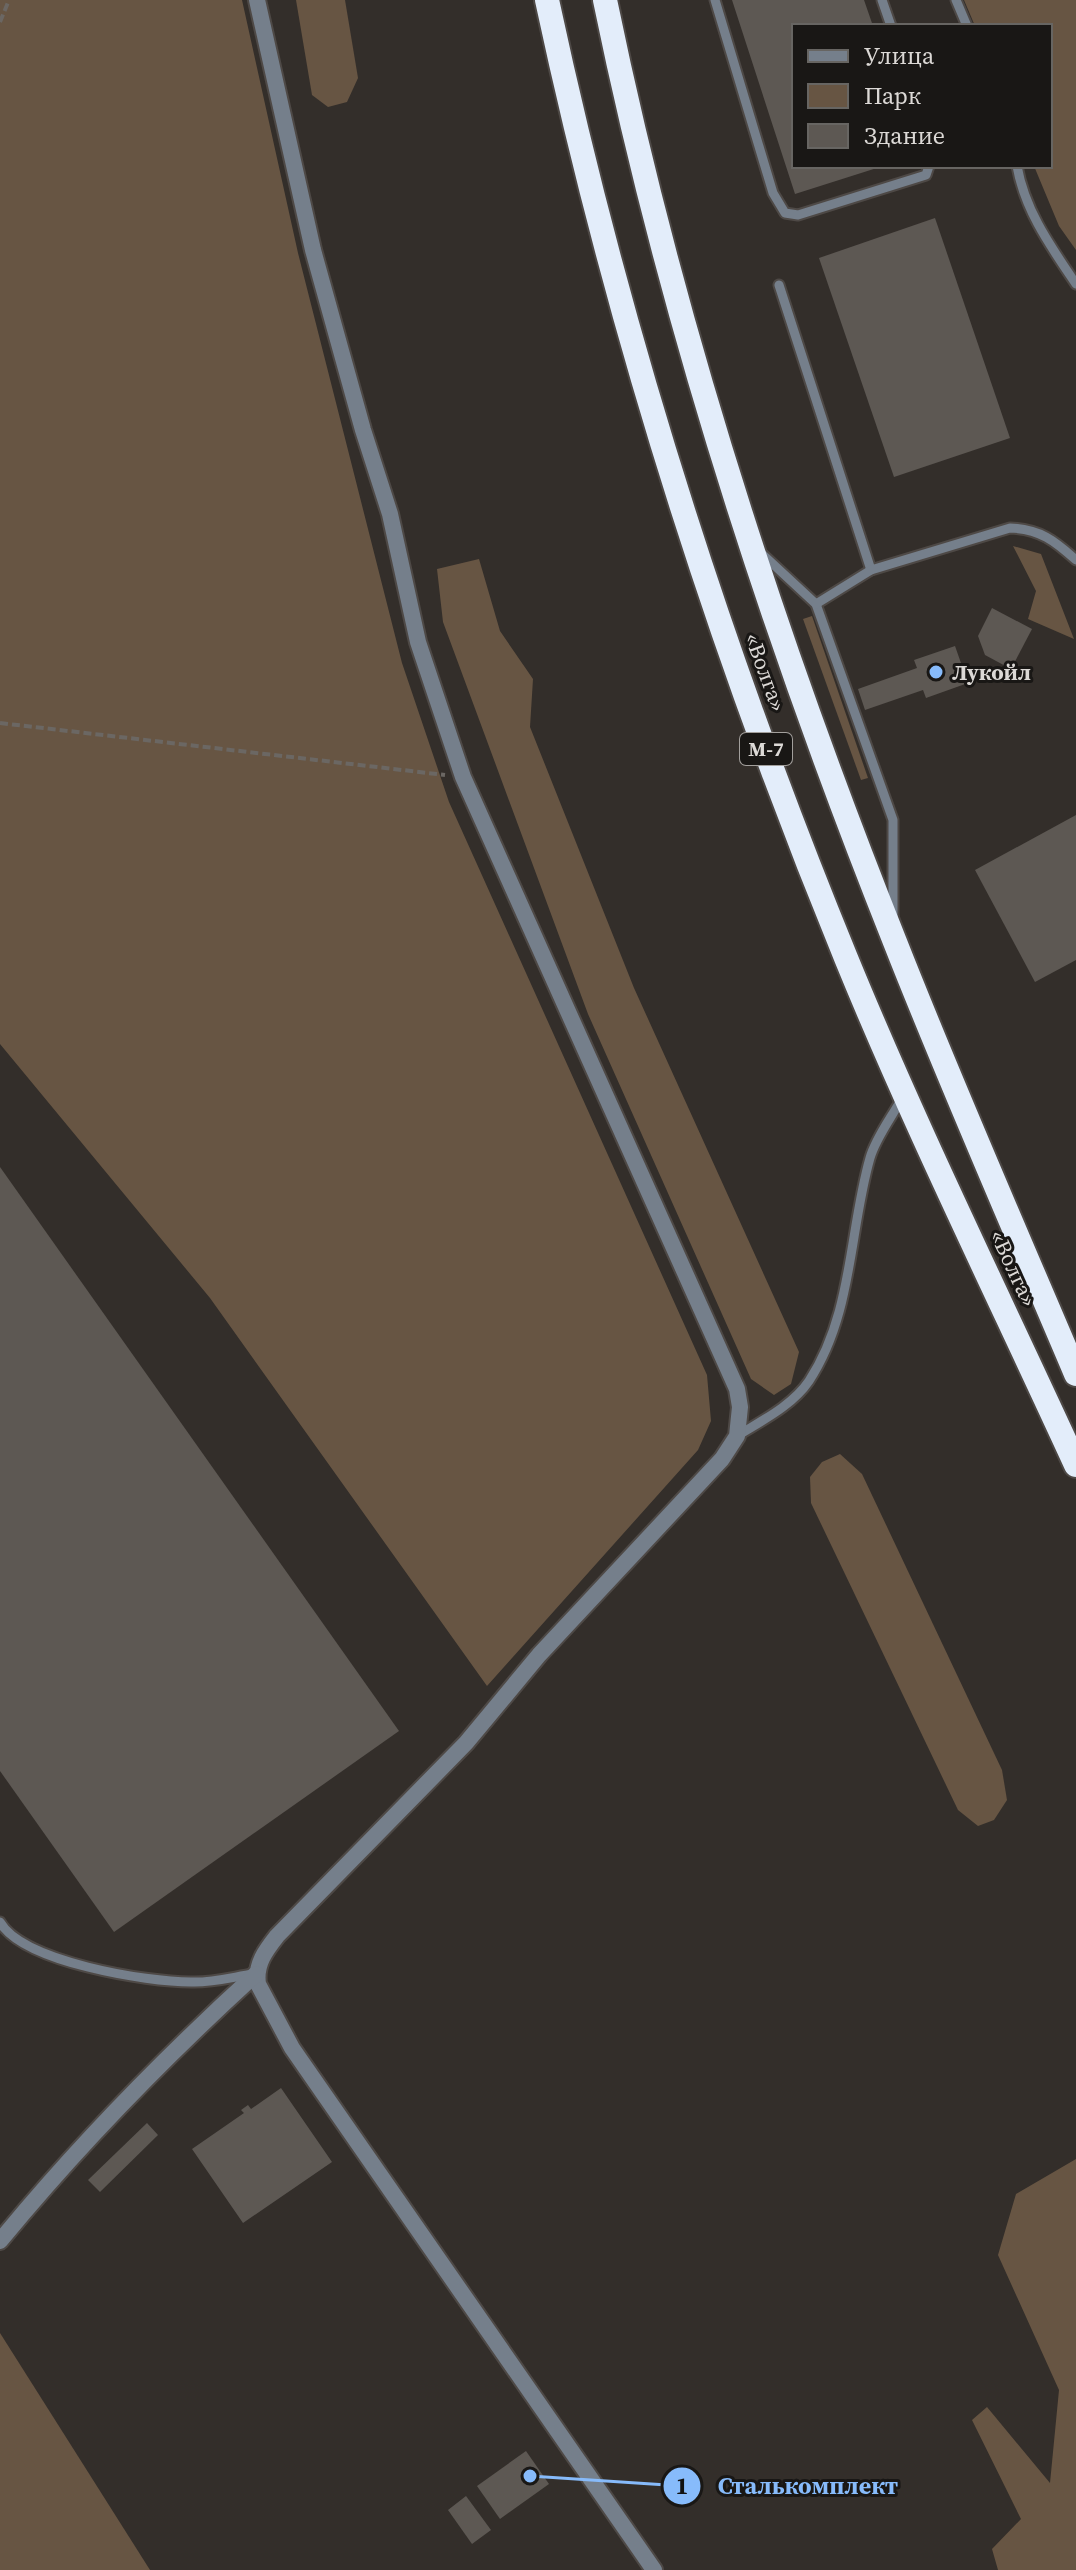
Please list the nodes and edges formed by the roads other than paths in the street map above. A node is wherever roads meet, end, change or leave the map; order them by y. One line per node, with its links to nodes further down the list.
1 (257, 0): 20 (street)
2 (547, 0): 18 (highway, «Волга» / М-7)
3 (605, 0): 13 (highway, «Волга» / М-7)
4 (715, 0): 9 (lane)
5 (882, 0): 7 (lane)
6 (956, 0): 8 (lane)
7 (890, 24)
8 (966, 24)
9 (928, 168)
10 (1017, 168): 11 (lane)
11 (1076, 284)
12 (779, 285): 15 (lane)
13 (752, 545): 16 (lane); 17 (highway, «Волга» / М-7)
14 (1076, 560): 15 (lane)
15 (871, 570): 16 (lane)
16 (816, 604): 17 (lane)
17 (893, 939): 19 (highway, «Волга» / М-7)
18 (905, 1092): 20 (lane); 21 (highway, «Волга» / М-7)
19 (1076, 1374)
20 (737, 1436): 23 (street)
21 (1076, 1465)
22 (0, 1922): 23 (lane)
23 (256, 1974): 24 (street); 25 (street)
24 (0, 2241)
25 (654, 2570)

